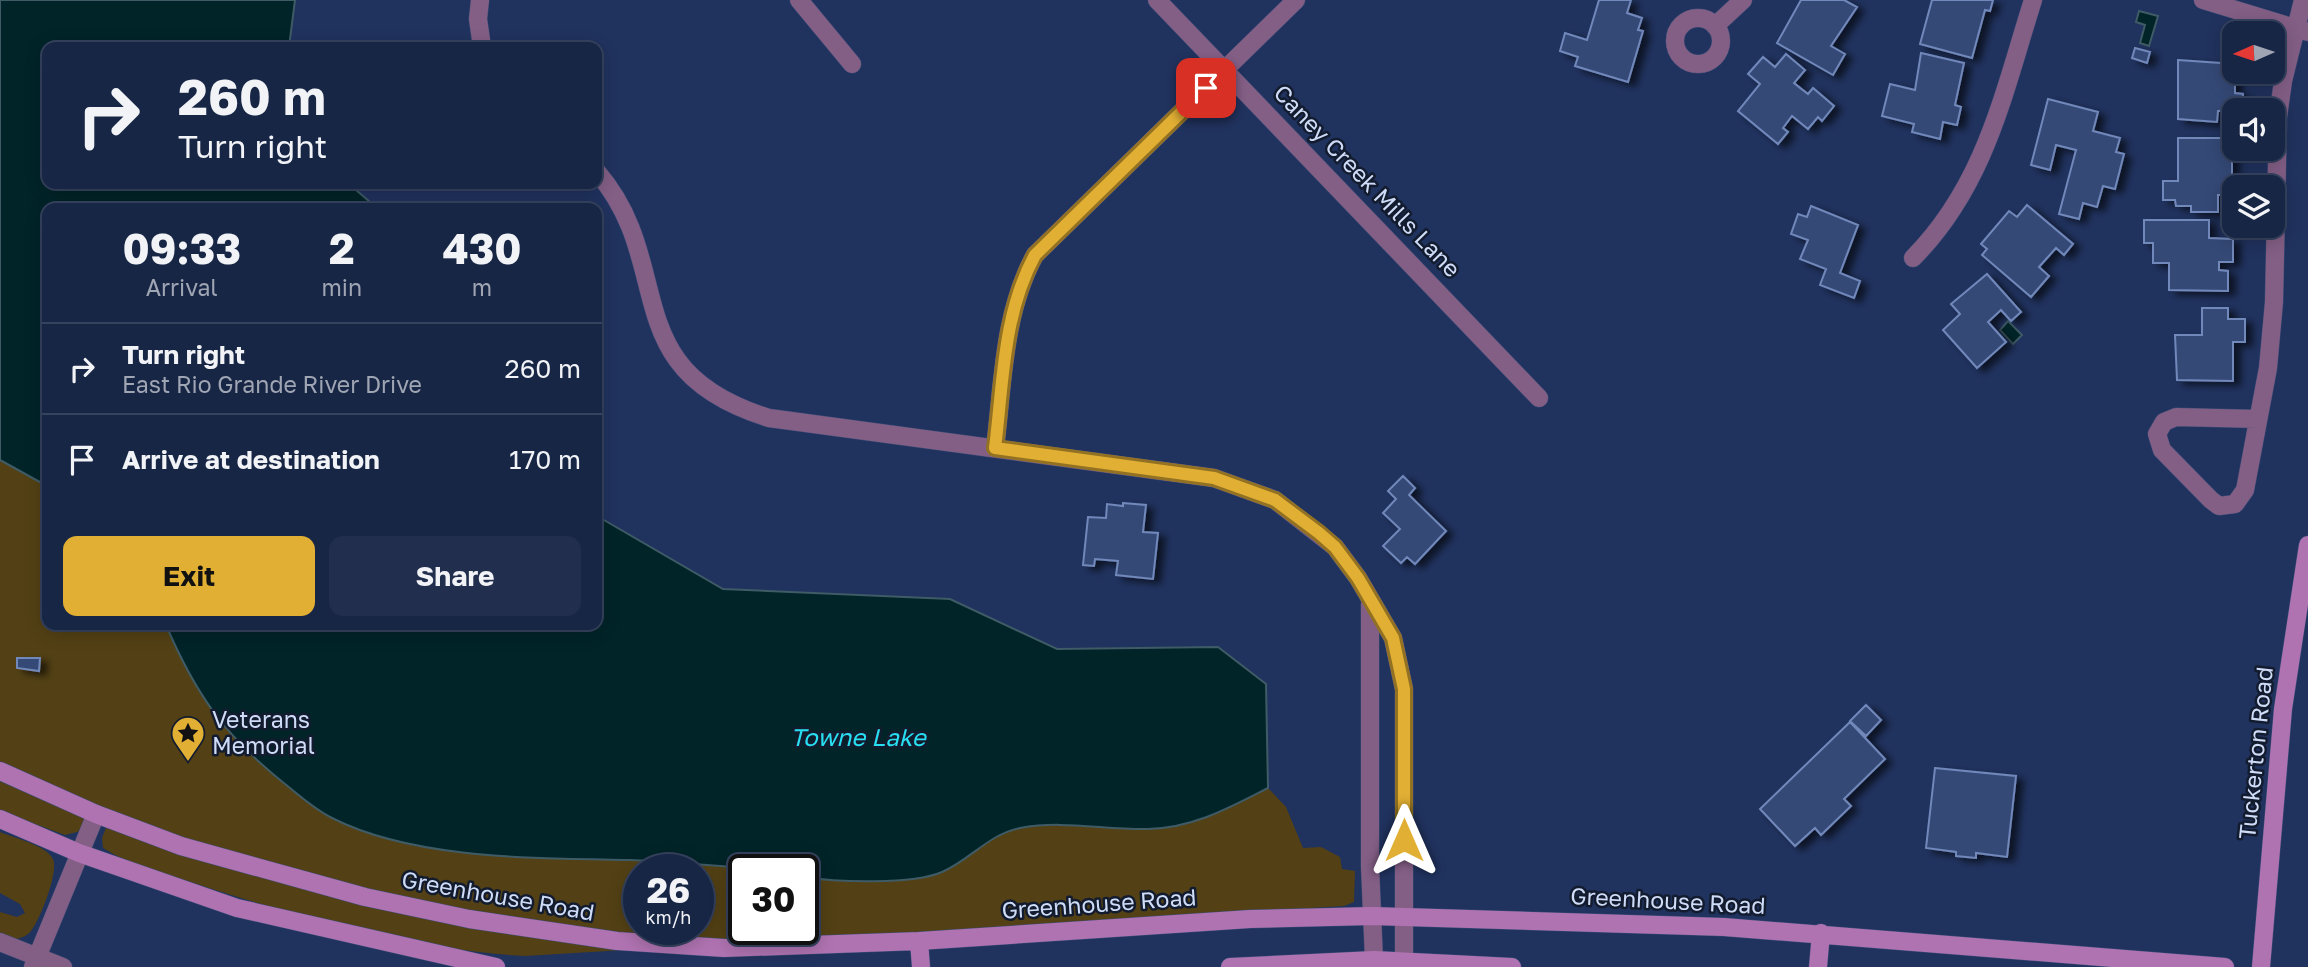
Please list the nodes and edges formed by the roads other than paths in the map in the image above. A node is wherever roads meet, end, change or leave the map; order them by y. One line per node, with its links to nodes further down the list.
1 (480, 0): 11 (street)
2 (799, 0): 12 (street)
3 (1157, 0): 13 (street, Caney Creek Mills Lane)
4 (1296, 0): 13 (street)
5 (1743, 0): 9 (street)
6 (2033, 0): 15 (street)
7 (2203, 0): 10 (street)
8 (2303, 0): 10 (street)
9 (1715, 26)
10 (2302, 30): 17 (street)
11 (481, 42)
12 (852, 64)
13 (1224, 70): 16 (street, Caney Creek Mills Lane); 18 (street)
14 (602, 179): 18 (street)
15 (1913, 258)
16 (1539, 398)
17 (2258, 419): 17 (street)
18 (995, 448): 20 (street)
19 (2308, 545): 42 (main road, Tuckerton Road)
20 (1370, 604): 21 (street); 22 (street)
21 (1371, 735): 22 (street); 27 (street)
22 (1403, 735): 28 (street)
23 (0, 771): 24 (main road, Greenhouse Road)
24 (96, 814): 26 (street); 30 (main road, Greenhouse Road)
25 (0, 820): 26 (main road)
26 (79, 853): 34 (street); 36 (main road)
27 (1372, 916): 28 (main road, Greenhouse Road); 30 (main road, Greenhouse Road); 32 (street)
28 (1404, 916): 29 (main road, Greenhouse Road); 33 (street)
29 (1821, 933): 40 (main road); 41 (main road, Greenhouse Road)
30 (919, 941): 37 (main road)
31 (0, 942): 34 (street)
32 (1374, 960): 33 (main road); 38 (main road)
33 (1404, 961): 39 (main road)
34 (35, 962): 35 (street)
35 (63, 967)
36 (496, 967)
37 (921, 967)
38 (1230, 967)
39 (1512, 967)
40 (1818, 967)
41 (2225, 967)
42 (2261, 967)

